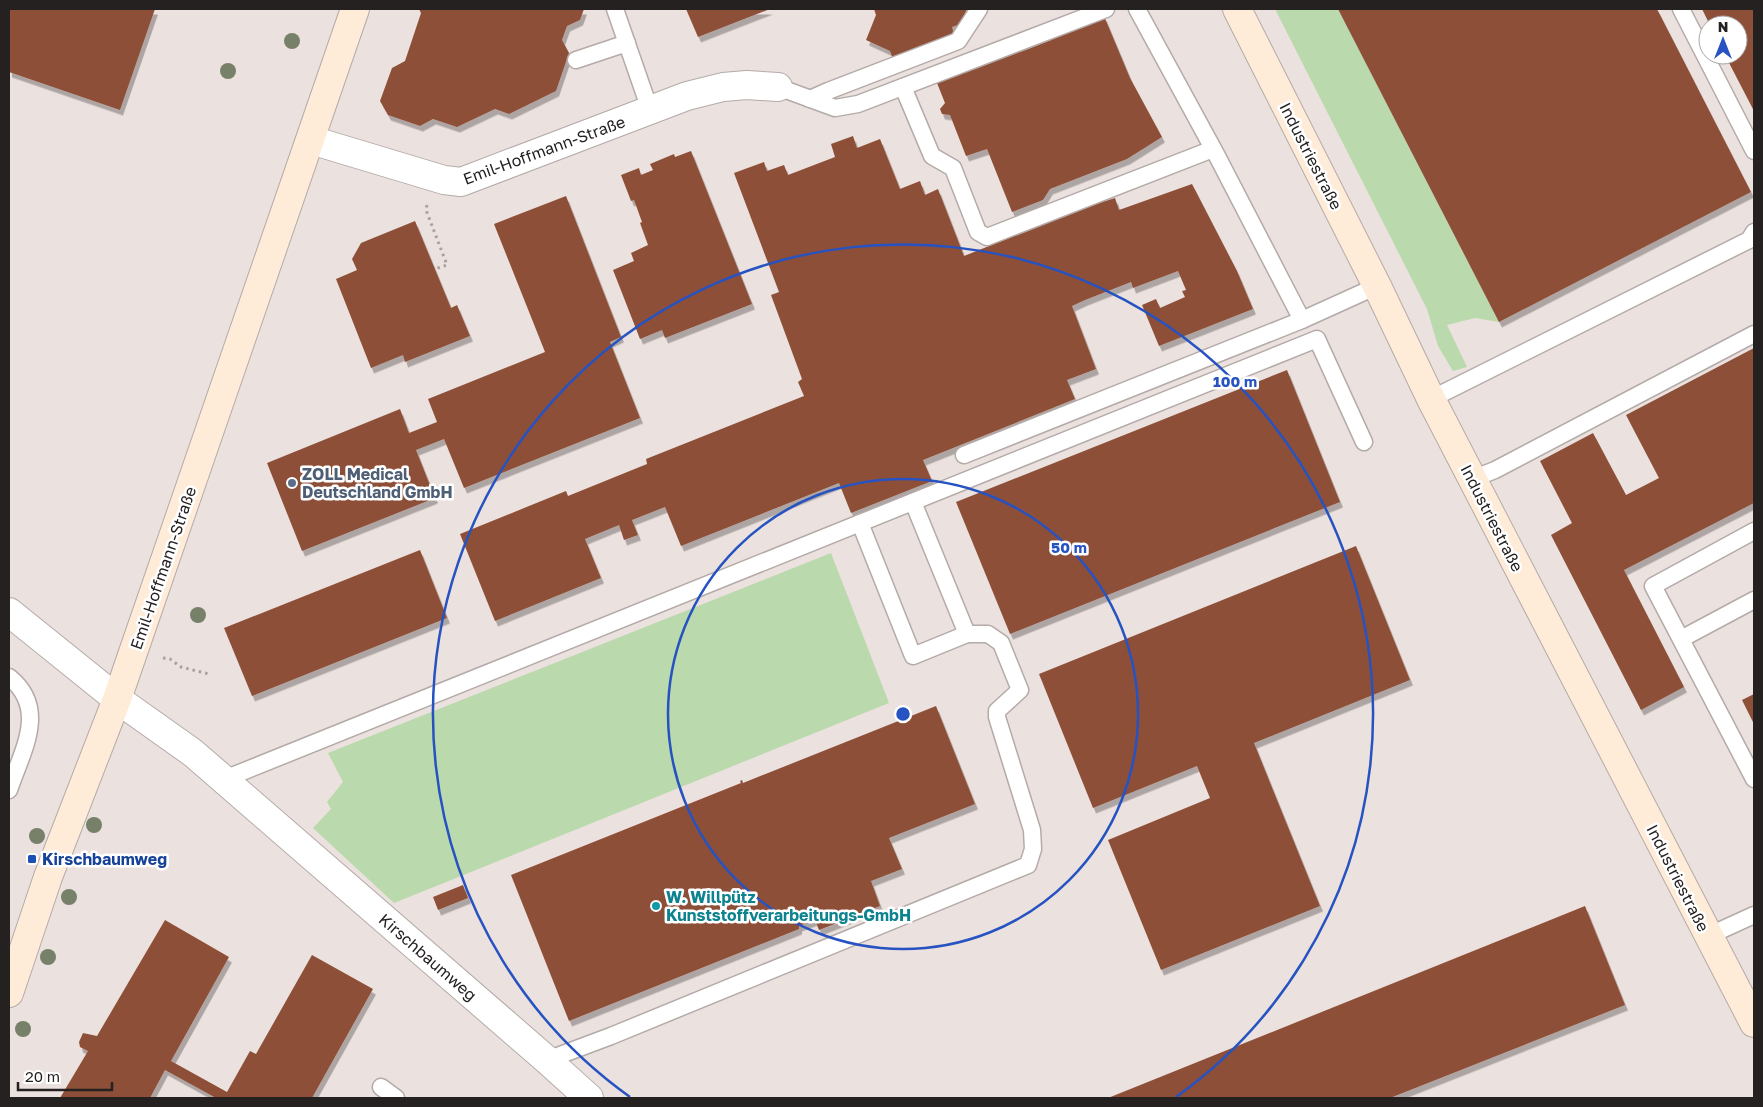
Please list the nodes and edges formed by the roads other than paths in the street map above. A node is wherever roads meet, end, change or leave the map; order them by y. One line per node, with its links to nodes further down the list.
1 (355, 9): 14 (main road, Emil-Hoffmann-Straße)
2 (615, 9): 8 (lane)
3 (979, 9): 12 (lane)
4 (1106, 9): 10 (lane)
5 (1137, 9): 15 (lane)
6 (1237, 9): 18 (main road, Industriestraße)
7 (1681, 9): 16 (lane)
8 (627, 43): 9 (lane); 13 (lane)
9 (576, 60)
10 (903, 87): 12 (lane); 15 (lane)
11 (778, 88): 12 (lane); 13 (street, Emil-Hoffmann-Straße)
12 (810, 99)
13 (650, 110): 14 (street, Emil-Hoffmann-Straße)
14 (311, 140): 33 (main road, Emil-Hoffmann-Straße)
15 (1213, 149): 19 (lane)
16 (1754, 151)
17 (1754, 232): 21 (lane)
18 (1378, 286): 19 (lane); 21 (main road, Industriestraße)
19 (1302, 320): 23 (lane)
20 (1754, 334): 24 (lane)
21 (1431, 400): 24 (main road, Industriestraße)
22 (1364, 442): 25 (lane)
23 (964, 455)
24 (1472, 480): 38 (main road, Industriestraße)
25 (913, 502): 26 (lane); 30 (lane)
26 (860, 523): 30 (lane); 35 (lane)
27 (1754, 531): 31 (lane)
28 (1754, 600): 31 (lane)
29 (9, 612): 33 (street, Kirschbaumweg)
30 (967, 634): 41 (lane)
31 (1681, 639): 34 (lane)
32 (9, 677): 36 (lane)
33 (117, 700): 35 (street, Kirschbaumweg); 39 (main road, Emil-Hoffmann-Straße)
34 (1754, 779)
35 (222, 780): 41 (street, Kirschbaumweg)
36 (9, 790)
37 (1754, 915): 38 (lane)
38 (1708, 936): 40 (main road, Industriestraße)
39 (9, 993)
40 (1754, 1024)
41 (547, 1060): 44 (street, Kirschbaumweg)
42 (381, 1087): 43 (lane)
43 (396, 1098)
44 (589, 1098)

